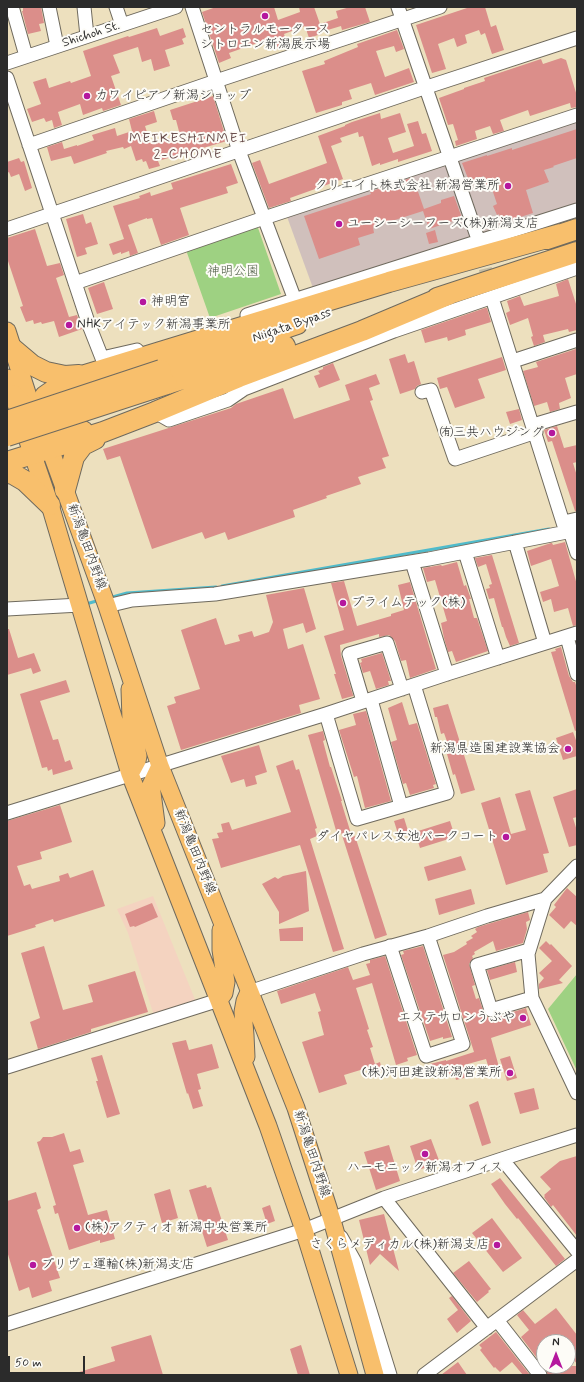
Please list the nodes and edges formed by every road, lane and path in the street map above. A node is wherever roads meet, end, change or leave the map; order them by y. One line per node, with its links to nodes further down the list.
1 (49, 7): 13 (street)
2 (84, 7): 11 (street)
3 (116, 7): 10 (street)
4 (176, 7): 10 (street, Shichoh St.)
5 (192, 7): 17 (street)
6 (398, 7): 9 (street)
7 (440, 7): 9 (street)
8 (13, 10): 14 (street)
9 (403, 20): 17 (street); 18 (street)
10 (122, 25): 11 (street, Shichoh St.)
11 (87, 36): 13 (street, Shichoh St.)
12 (577, 38): 18 (street)
13 (57, 46): 14 (street, Shichoh St.)
14 (26, 56): 15 (street, Shichoh St.)
15 (7, 63)
16 (7, 78): 20 (street)
17 (216, 81): 20 (street); 21 (street)
18 (427, 87): 21 (street); 22 (street)
19 (577, 115): 22 (street)
20 (29, 145): 24 (street)
21 (239, 151): 24 (street); 25 (street)
22 (450, 157): 25 (street); 28 (street)
23 (577, 210): 28 (street)
24 (52, 214): 26 (street); 31 (street)
25 (264, 218): 31 (street); 34 (street)
26 (7, 230)
27 (569, 232): 38 (highway); 39 (highway, Niigata Bypass)
28 (479, 242): 34 (street)
29 (577, 252): 32 (highway, Niigata Bypass)
30 (577, 268): 33 (street)
31 (75, 283): 34 (street)
32 (450, 294): 39 (highway, Niigata Bypass); 42 (highway)
33 (492, 298): 37 (street); 42 (street)
34 (295, 300)
35 (10, 340): 38 (highway); 41 (main road)
36 (577, 340): 37 (street)
37 (512, 361): 44 (street)
38 (85, 375): 41 (highway)
39 (164, 377): 41 (highway, Niigata Bypass, bridge); 45 (highway, Niigata Bypass, bridge)
40 (422, 392): 44 (street)
41 (20, 410): 42 (highway); 46 (highway); 47 (highway)
42 (155, 412): 47 (highway); 50 (highway)
43 (577, 412): 44 (street)
44 (534, 429): 52 (street)
45 (7, 436)
46 (7, 451)
47 (41, 452): 48 (highway); 50 (main road, 新潟亀田内野線); 51 (main road, 新潟亀田内野線)
48 (7, 462)
49 (7, 473): 51 (highway)
50 (65, 490): 58 (main road, 新潟亀田内野線)
51 (50, 505): 57 (main road, 新潟亀田内野線)
52 (571, 527): 53 (street); 55 (street)
53 (515, 542): 54 (street); 61 (street)
54 (465, 552): 56 (street); 62 (street)
55 (577, 553)
56 (412, 562): 58 (street); 63 (street)
57 (80, 605): 59 (street); 70 (main road, 新潟亀田内野線)
58 (107, 606): 65 (main road, 新潟亀田内野線)
59 (7, 609)
60 (572, 635): 61 (street); 64 (street)
61 (545, 643): 62 (street)
62 (498, 658): 63 (street)
63 (447, 674): 66 (street)
64 (577, 674)
65 (130, 676): 69 (main road, 新潟亀田内野線); 70 (main road)
66 (408, 687): 67 (street); 67 (street); 71 (street)
67 (367, 701): 68 (street); 71 (street)
68 (326, 714): 69 (street); 71 (street)
69 (160, 766): 70 (street); 73 (main road); 76 (main road, 新潟亀田内野線)
70 (130, 774): 72 (street); 73 (main road, 新潟亀田内野線)
71 (402, 806)
72 (7, 813)
73 (157, 844): 82 (main road, 新潟亀田内野線)
74 (577, 866): 75 (street)
75 (545, 899): 77 (street); 79 (street)
76 (221, 920): 80 (main road, 新潟亀田内野線); 82 (main road)
77 (428, 936): 78 (street); 78 (street)
78 (390, 946): 80 (street)
79 (530, 950): 81 (street); 81 (street)
80 (249, 992): 83 (main road); 89 (main road, 新潟亀田内野線)
81 (532, 998): 85 (street)
82 (219, 1000): 83 (main road, 新潟亀田内野線); 84 (street)
83 (245, 1065): 90 (main road, 新潟亀田内野線)
84 (7, 1067)
85 (577, 1093)
86 (577, 1135): 87 (street)
87 (502, 1159): 88 (street); 91 (street)
88 (384, 1198): 89 (street); 95 (street)
89 (332, 1220): 90 (street); 97 (main road, 新潟亀田内野線); 98 (street)
90 (304, 1230): 94 (street); 96 (main road, 新潟亀田内野線)
91 (577, 1251)
92 (577, 1260): 93 (street)
93 (498, 1320): 95 (street); 100 (street)
94 (7, 1324)
95 (486, 1328): 99 (street)
96 (349, 1375)
97 (375, 1375)
98 (390, 1375)
99 (424, 1375)
100 (540, 1375)

